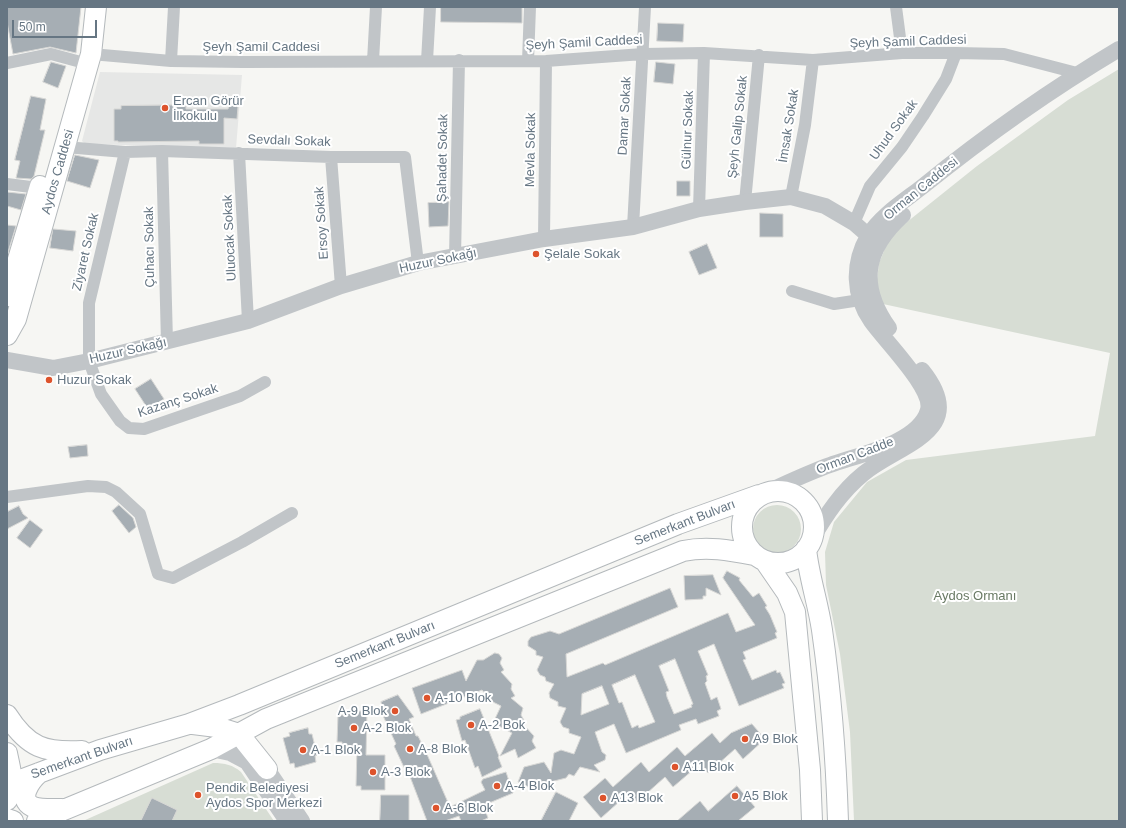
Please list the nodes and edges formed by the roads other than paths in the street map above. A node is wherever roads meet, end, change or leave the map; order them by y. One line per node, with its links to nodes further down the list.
1 (85, 7): 15 (main road, Aydos Caddesi)
2 (96, 7): 15 (main road, Aydos Caddesi)
3 (174, 7): 20 (street)
4 (376, 7): 21 (street)
5 (430, 7): 16 (street)
6 (530, 7): 22 (street)
7 (645, 7): 13 (street, Damar Sokak)
8 (896, 7): 11 (street)
9 (1119, 49): 25 (street, Orman Caddesi)
10 (704, 53): 13 (street, Şeyh Şamil Caddesi); 14 (street, Şeyh Şamil Caddesi); 35 (street, Gülnur Sokak)
11 (902, 53): 12 (street, Şeyh Şamil Caddesi); 18 (street, Şeyh Şamil Caddesi)
12 (956, 53): 25 (street, Şeyh Şamil Caddesi); 36 (street, Uhud Sokak)
13 (643, 54): 23 (street, Şeyh Şamil Caddesi); 37 (street, Damar Sokak)
14 (759, 55): 18 (street, Şeyh Şamil Caddesi); 34 (street, Şeyh Galip Sokak)
15 (84, 57): 20 (street, Şeyh Şamil Caddesi); 24 (street, Şeyh Şamil Caddesi); 26 (main road, Aydos Caddesi); 32 (main road, Aydos Caddesi)
16 (427, 60): 17 (street, Şeyh Şamil Caddesi); 21 (street, Şeyh Şamil Caddesi)
17 (460, 60): 22 (street, Şeyh Şamil Caddesi); 40 (street, Şahadet Sokak)
18 (814, 60): 33 (street, İmsak Sokak)
19 (1119, 60): 39 (street, Orman Caddesi)
20 (171, 61): 21 (street, Şeyh Şamil Caddesi)
21 (373, 61)
22 (528, 61): 23 (street, Şeyh Şamil Caddesi)
23 (546, 61): 38 (street, Mevla Sokak)
24 (7, 62)
25 (1077, 73): 39 (street, Orman Caddesi)
26 (65, 147): 28 (street, Sevdalı Sokak); 47 (main road, Aydos Caddesi)
27 (162, 151): 28 (street, Sevdalı Sokak); 29 (street, Sevdalı Sokak); 48 (street, Çuhacı Sokak)
28 (125, 152): 50 (street, Ziyaret Sokak)
29 (239, 153): 30 (street, Sevdalı Sokak); 46 (street, Uluocak Sokak)
30 (331, 157): 41 (street, Sevdalı Sokak); 42 (street, Ersoy Sokak)
31 (7, 184): 32 (street)
32 (39, 188): 44 (main road, Aydos Caddesi)
33 (791, 197): 34 (street, Huzur Sokağı); 36 (street, Huzur Sokağı)
34 (745, 202): 35 (street, Huzur Sokağı)
35 (699, 209): 37 (street, Huzur Sokağı)
36 (854, 223): 39 (street, Huzur Sokağı)
37 (633, 227): 38 (street, Huzur Sokağı)
38 (544, 239): 40 (street, Huzur Sokağı)
39 (873, 240): 45 (street, Orman Caddesi); 52 (street, Orman Caddesi)
40 (455, 257): 41 (street, Huzur Sokağı)
41 (418, 263): 42 (street, Huzur Sokağı)
42 (341, 286): 46 (street, Huzur Sokağı)
43 (792, 291): 45 (street)
44 (7, 296)
45 (860, 300): 52 (street, Orman Caddesi)
46 (248, 321): 48 (street, Huzur Sokağı)
47 (7, 334)
48 (167, 342): 50 (street, Huzur Sokağı)
49 (7, 360): 50 (street, Huzur Sokağı)
50 (89, 361): 51 (street, Kazanç Sokak)
51 (265, 382)
52 (926, 383): 53 (street, Orman Cadde); 56 (street, Orman Cadde)
53 (764, 493): 56 (main road); 57 (main road); 60 (main road, Semerkant Bulvarı)
54 (7, 497): 55 (street)
55 (292, 513)
56 (809, 544): 57 (main road); 75 (main road)
57 (759, 558): 59 (main road, Semerkant Bulvarı); 74 (main road)
58 (7, 715): 63 (main road)
59 (266, 719): 61 (main road, Semerkant Bulvarı); 65 (main road)
60 (189, 724): 61 (main road); 63 (main road, Semerkant Bulvarı)
61 (239, 734): 62 (main road, Semerkant Bulvarı); 65 (main road)
62 (211, 749): 68 (main road, Semerkant Bulvarı); 72 (street)
63 (100, 750): 66 (main road, Semerkant Bulvarı)
64 (7, 753): 67 (main road)
65 (267, 770): 73 (street)
66 (39, 773): 67 (main road, Semerkant Bulvarı); 68 (main road)
67 (9, 789)
68 (66, 809): 71 (main road, Semerkant Bulvarı)
69 (7, 819): 70 (main road)
70 (13, 821)
71 (37, 821)
72 (287, 821)
73 (302, 821)
74 (812, 821)
75 (838, 821)

